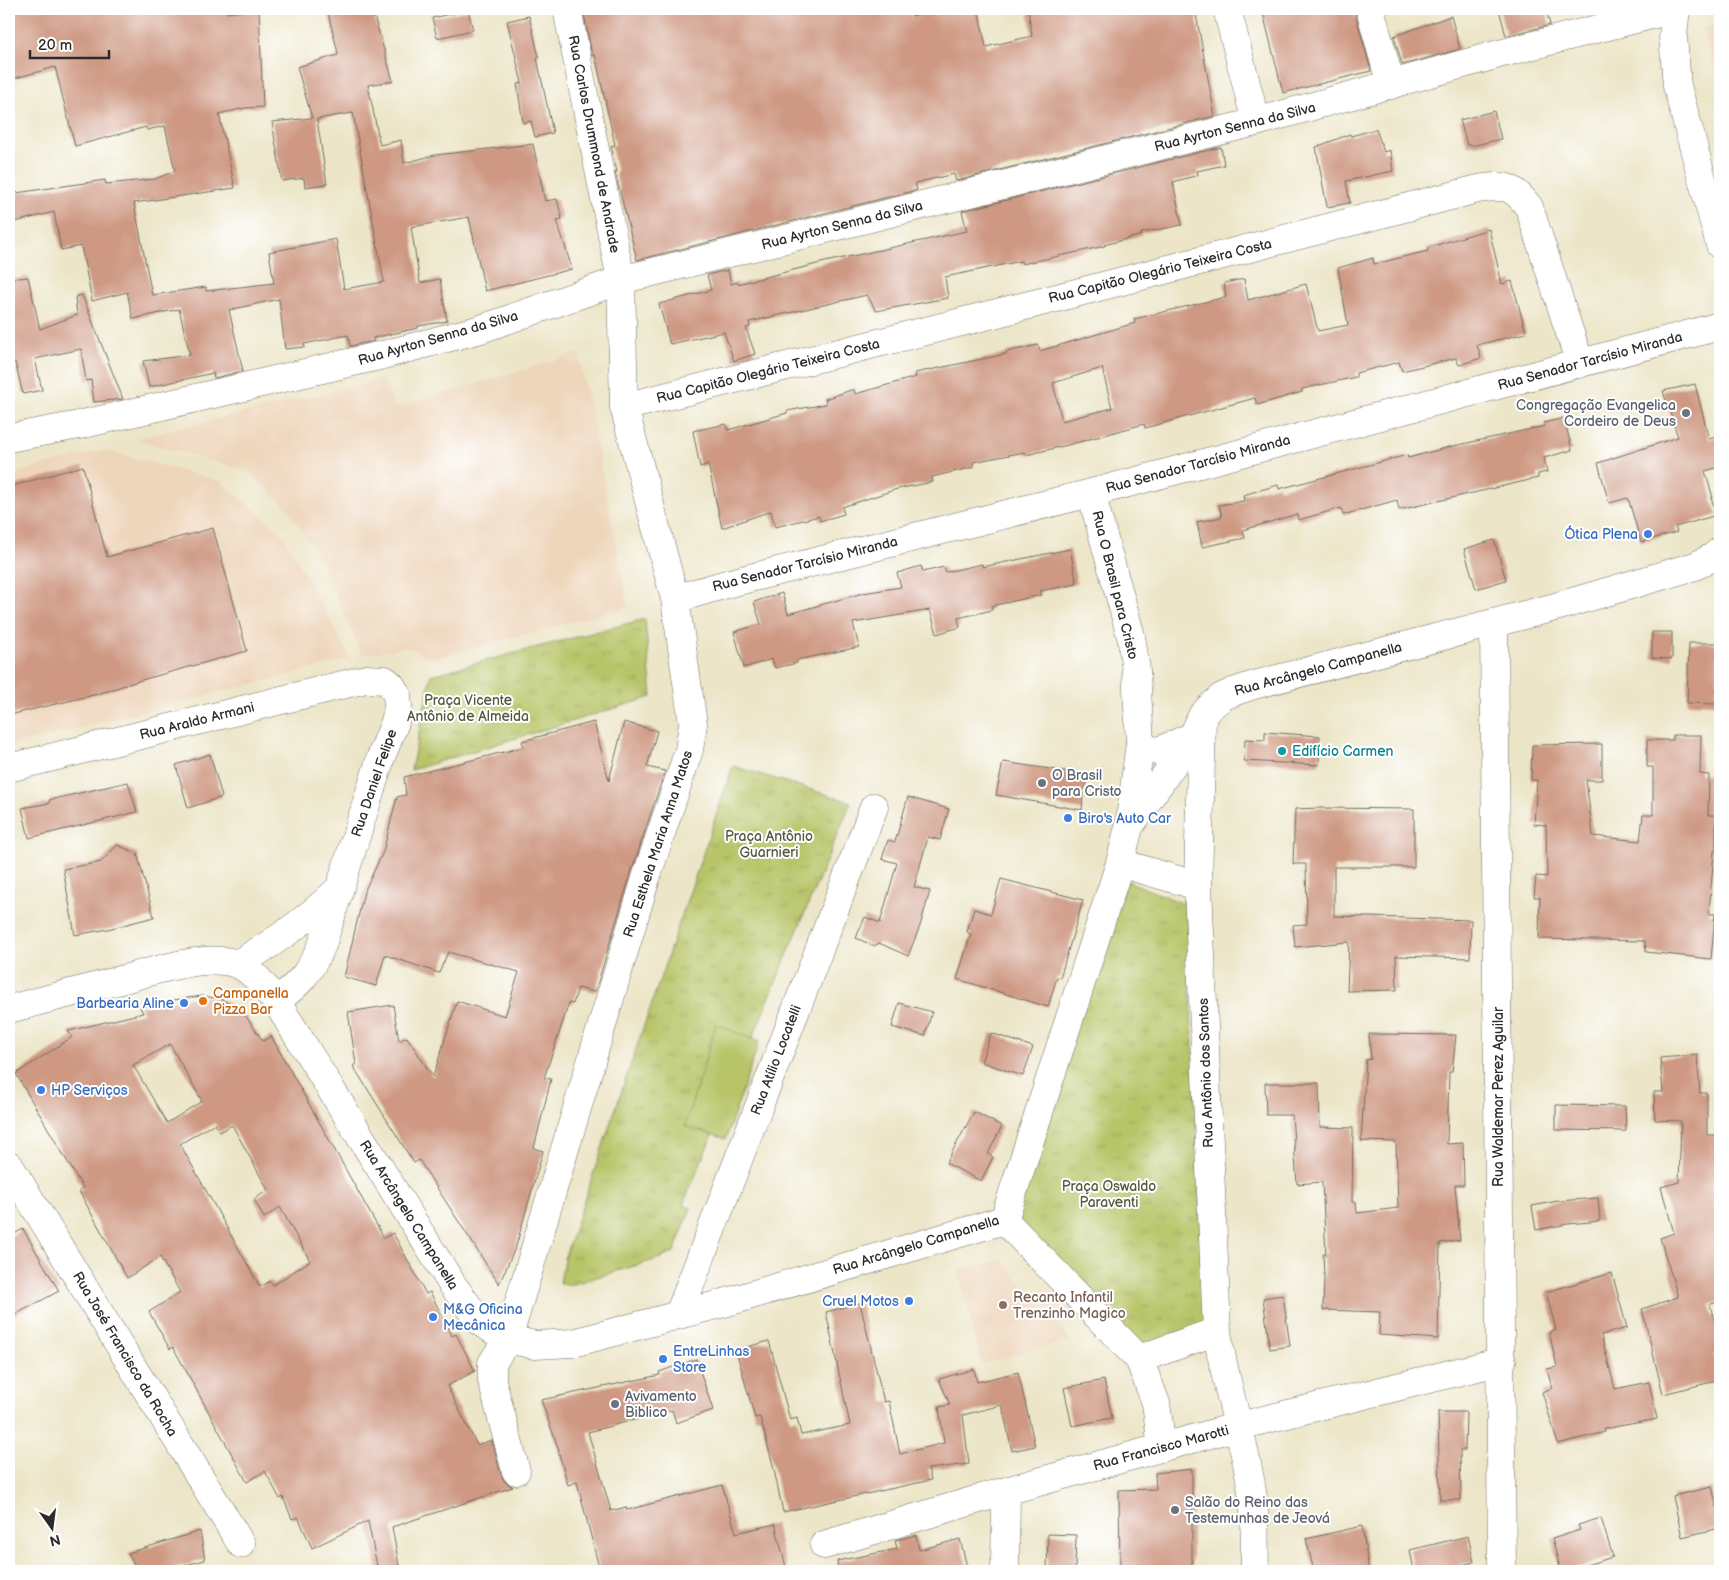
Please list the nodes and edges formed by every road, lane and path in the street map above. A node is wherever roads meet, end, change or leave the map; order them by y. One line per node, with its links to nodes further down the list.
1 (567, 9): 8 (street, Rua Carlos Drummond de Andrade)
2 (1227, 9): 6 (street)
3 (1370, 9): 5 (street)
4 (1676, 9): 5 (street, Rua Ayrton Senna da Silva); 7 (street)
5 (1391, 86): 6 (street, Rua Ayrton Senna da Silva)
6 (1256, 122): 8 (street, Rua Ayrton Senna da Silva)
7 (1720, 245)
8 (621, 280): 11 (street, Rua Esthela Maria Anna Matos); 12 (street, Rua Ayrton Senna da Silva)
9 (1720, 326): 10 (street, Rua Senador Tarcísio Miranda)
10 (1580, 364): 11 (street, Rua Capitão Olegário Teixeira Costa); 13 (street, Rua Senador Tarcísio Miranda)
11 (624, 407): 15 (street, Rua Esthela Maria Anna Matos)
12 (9, 438)
13 (1090, 493): 15 (street, Rua Senador Tarcísio Miranda); 19 (street, Rua O Brasil para Cristo)
14 (1720, 551): 16 (street, Rua Arcângelo Campanella)
15 (675, 599): 33 (street, Rua Esthela Maria Anna Matos)
16 (1494, 623): 18 (street, Rua Arcângelo Campanella); 35 (street, Rua Waldemar Perez Aguilar)
17 (385, 680): 20 (street, Rua Araldo Armani); 25 (street, Rua Daniel Felipe)
18 (1198, 726): 19 (street); 22 (street, Rua Arcângelo Campanella); 24 (street, Rua Antônio dos Santos)
19 (1140, 743): 22 (street, Rua O Brasil para Cristo)
20 (9, 768)
21 (874, 807): 31 (street, Rua Atílio Locatelli)
22 (1128, 827): 23 (street, Rua Arcângelo Campanella)
23 (1120, 863): 24 (street); 30 (street, Rua Arcângelo Campanella)
24 (1198, 886): 32 (street, Rua Antônio dos Santos)
25 (339, 889): 26 (street, Rua Daniel Felipe); 27 (street, Rua Daniel Felipe)
26 (237, 964): 27 (street, Rua Arcângelo Campanella); 28 (street, Rua Arcângelo Campanella)
27 (276, 1001): 33 (street, Rua Arcângelo Campanella)
28 (9, 1009)
29 (9, 1165): 40 (street, Rua José Francisco da Rocha)
30 (1004, 1220): 31 (street, Rua Arcângelo Campanella); 34 (street)
31 (679, 1314): 33 (street, Rua Arcângelo Campanella)
32 (1217, 1331): 34 (street); 36 (street, Rua Antônio dos Santos)
33 (508, 1339): 38 (street, Rua Esthela Maria Anna Matos)
34 (1138, 1359): 37 (street)
35 (1502, 1361): 36 (street, Rua Francisco Marotti); 44 (street, Rua Waldemar Perez Aguilar)
36 (1239, 1426): 37 (street, Rua Francisco Marotti); 43 (street, Rua Antônio dos Santos)
37 (1162, 1448): 39 (street, Rua Francisco Marotti)
38 (516, 1471)
39 (1006, 1491): 41 (street, Rua Francisco Marotti); 42 (street)
40 (241, 1544)
41 (824, 1545)
42 (1006, 1571)
43 (1254, 1571)
44 (1502, 1571)

